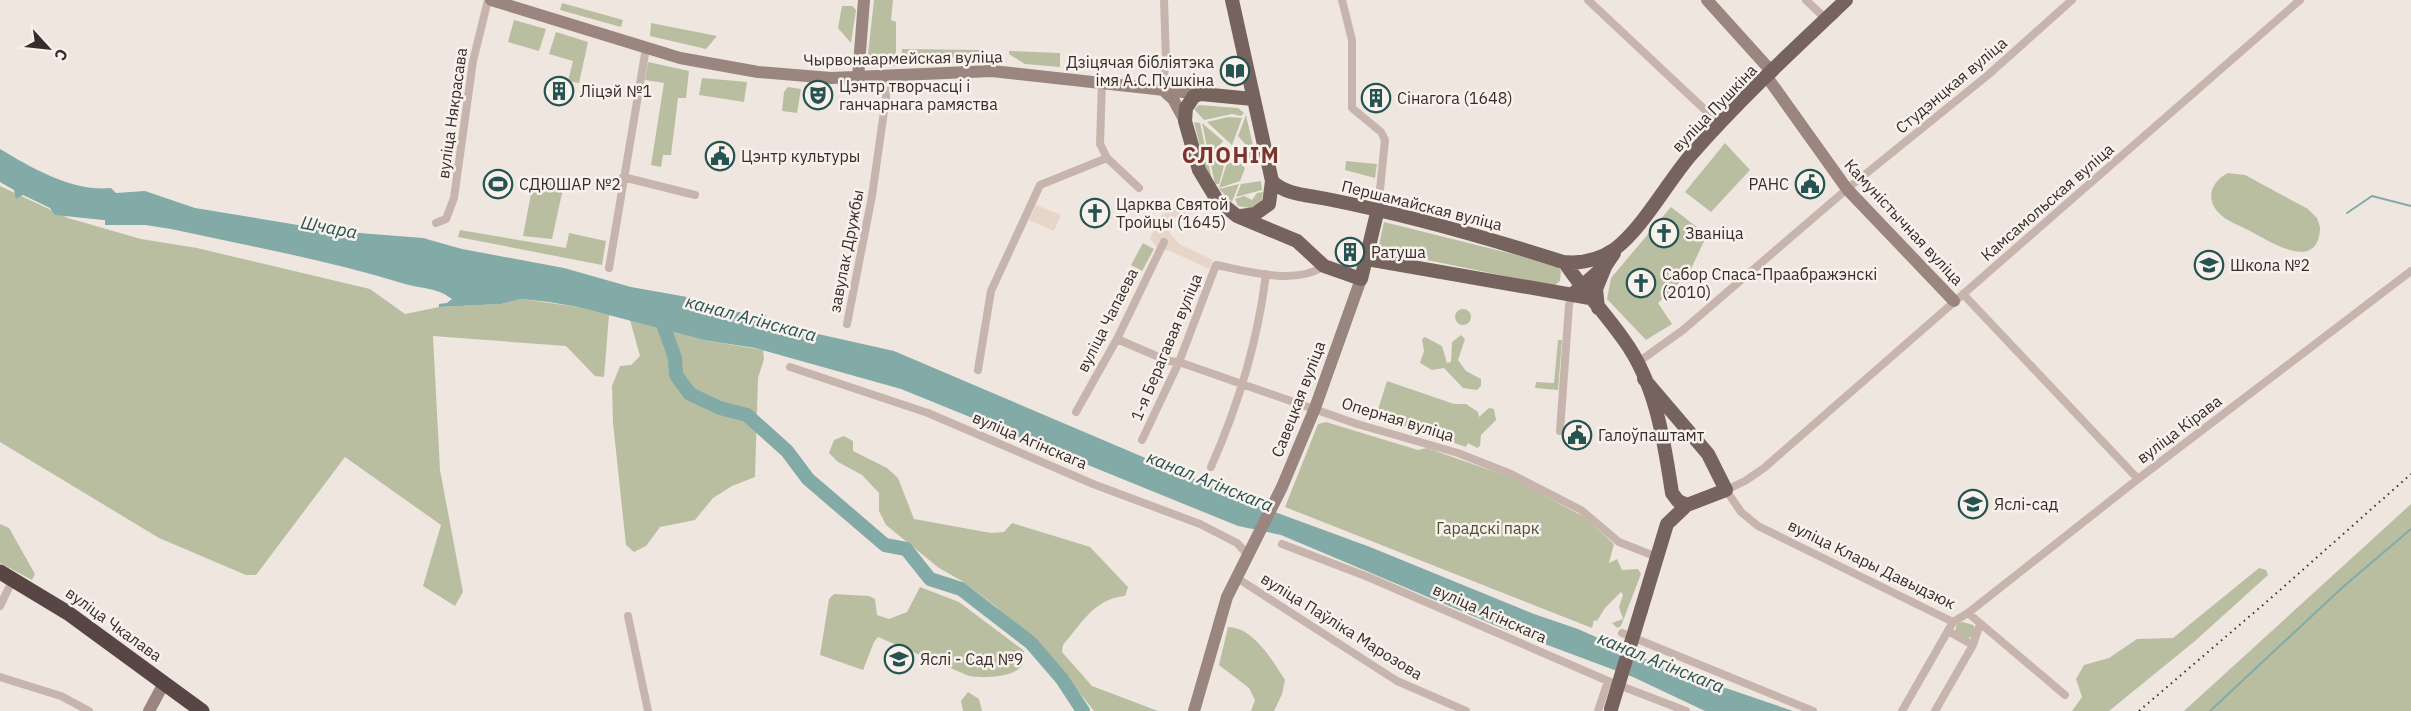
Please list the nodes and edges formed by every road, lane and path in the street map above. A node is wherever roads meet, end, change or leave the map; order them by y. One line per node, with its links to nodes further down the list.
1 (489, 0): 13 (main road, Чырвонаармейская вуліца); 31 (street, вуліца Някрасава)
2 (864, 0): 16 (main road)
3 (1164, 0): 18 (street)
4 (1232, 0): 20 (main road)
5 (1342, 0): 29 (street, Савецкая вуліца)
6 (1588, 0): 22 (street)
7 (1707, 0): 14 (main road, Камуністычная вуліца)
8 (1806, 0): 12 (street)
9 (1846, 0): 12 (main road, вуліца Пушкіна)
10 (2072, 0): 27 (street, Студэнцкая вуліца)
11 (2301, 0): 43 (street, Камсамольская вуліца)
12 (1826, 19): 14 (main road, вуліца Пушкіна)
13 (646, 48): 16 (main road, Чырвонаармейская вуліца); 24 (street)
14 (1769, 75): 22 (main road, вуліца Пушкіна); 27 (main road, Камуністычная вуліца)
15 (889, 76): 16 (main road, Чырвонаармейская вуліца); 17 (main road, Чырвонаармейская вуліца); 45 (street, завулак Дружбы)
16 (858, 78)
17 (1102, 81): 18 (main road, Чырвонаармейская вуліца); 23 (street)
18 (1162, 89): 19 (main road, Чырвонаармейская вуліца); 21 (main road)
19 (1201, 94): 20 (main road, Чырвонаармейская вуліца); 21 (main road)
20 (1253, 99): 25 (main road)
21 (1185, 121): 30 (main road)
22 (1719, 123): 34 (main road, вуліца Пушкіна)
23 (1107, 158): 26 (street); 50 (street)
24 (623, 177): 28 (street); 37 (street)
25 (1272, 181): 29 (main road, Першамайская вуліца); 30 (main road)
26 (1139, 188)
27 (1847, 189): 43 (main road, Камуністычная вуліца); 48 (street, Студэнцкая вуліца)
28 (695, 195)
29 (1378, 209): 33 (main road, Савецкая вуліца); 35 (main road, Першамайская вуліца)
30 (1237, 216): 36 (main road)
31 (436, 223)
32 (1164, 242): 46 (street, вуліца Чапаева)
33 (1367, 259): 40 (main road, Савецкая вуліца); 42 (main road)
34 (1604, 261): 35 (main road, вуліца Пушкіна); 41 (main road); 44 (main road)
35 (1566, 265): 41 (main road); 42 (main road)
36 (1324, 266): 39 (street); 40 (main road)
37 (609, 268)
38 (2411, 271): 60 (street, вуліца Кірава)
39 (1266, 274): 47 (street, 1-я Берагавая вуліца); 52 (street)
40 (1361, 279): 53 (main road, Савецкая вуліца)
41 (1576, 290): 42 (main road); 44 (main road); 57 (street)
42 (1551, 292)
43 (1959, 298): 60 (street, Камуністычная вуліца); 61 (street, Камсамольская вуліца)
44 (1594, 302): 48 (main road)
45 (847, 324)
46 (1117, 339): 47 (street, Оперная вуліца); 54 (street, вуліца Чапаева)
47 (1179, 362): 52 (street, Оперная вуліца); 58 (street, 1-я Берагавая вуліца)
48 (1637, 363): 51 (main road)
49 (790, 367): 66 (street, вуліца Агінскага)
50 (978, 370)
51 (1644, 379): 55 (main road); 56 (main road)
52 (1241, 383): 53 (street, Оперная вуліца); 59 (street)
53 (1315, 408): 66 (main road, Савецкая вуліца); 67 (street, Оперная вуліца)
54 (1076, 412)
55 (1685, 423): 56 (main road); 61 (main road)
56 (1662, 430): 62 (main road)
57 (1560, 431)
58 (1142, 440)
59 (1211, 467)
60 (2138, 479): 71 (street, вуліца Кірава)
61 (1726, 490): 63 (main road); 73 (street, вуліца Клары Давыдзюк)
62 (1672, 493): 63 (main road); 64 (main road)
63 (1687, 505): 64 (main road)
64 (1667, 524): 67 (main road)
65 (1282, 544): 79 (street, вуліца Агінскага)
66 (1252, 551): 69 (main road, Савецкая вуліца)
67 (1657, 556): 83 (main road, bridge)
68 (6, 576): 70 (street); 80 (highway, вуліца Чкалава)
69 (1237, 578): 82 (main road, Савецкая вуліца); 88 (street, вуліца Паўліка Марозова)
70 (0, 606)
71 (1968, 613): 73 (street, вуліца Клары Давыдзюк); 74 (street, вуліца Клары Давыдзюк)
72 (628, 616): 87 (street)
73 (1953, 622): 75 (street)
74 (1980, 624): 77 (street); 81 (street, вуліца Клары Давыдзюк)
75 (1947, 631): 77 (street); 91 (street)
76 (1622, 633): 90 (street)
77 (1973, 645): 92 (street)
78 (0, 677): 84 (street)
79 (1608, 681): 83 (street); 89 (street, вуліца Агінскага)
80 (164, 683): 85 (main road); 86 (highway, вуліца Чкалава)
81 (2065, 695)
82 (1194, 710)
83 (1606, 710)
84 (89, 711)
85 (149, 711)
86 (202, 711)
87 (648, 711)
88 (1466, 711)
89 (1686, 711)
90 (1814, 711)
91 (1902, 711)
92 (1935, 711)

